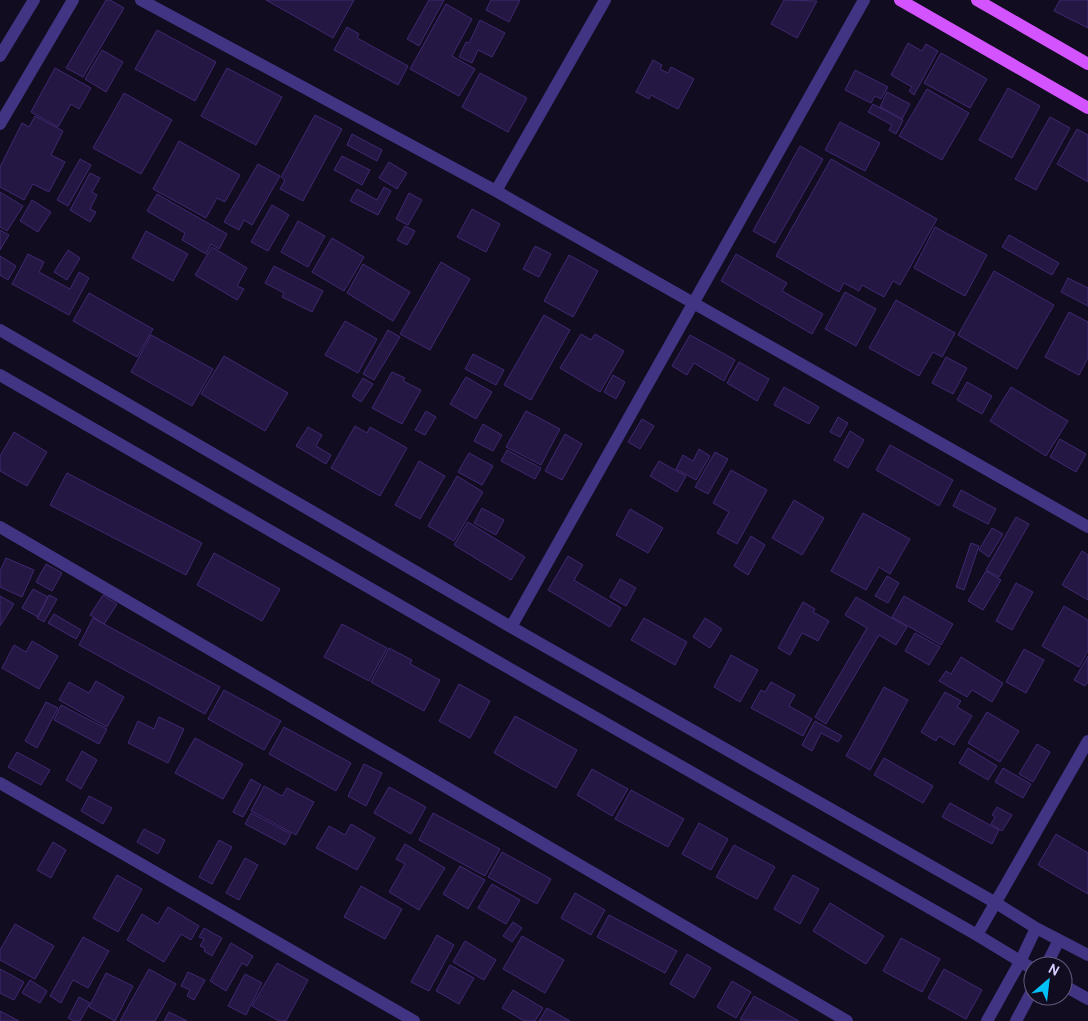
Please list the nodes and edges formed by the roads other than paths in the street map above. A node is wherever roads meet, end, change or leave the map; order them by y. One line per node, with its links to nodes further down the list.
1 (34, 0): 8 (street)
2 (73, 0): 11 (street)
3 (141, 0): 12 (street)
4 (604, 0): 12 (street)
5 (864, 0): 13 (street)
6 (900, 0): 10 (main road)
7 (977, 0): 9 (main road)
8 (0, 56)
9 (1088, 64)
10 (1088, 108)
11 (0, 124)
12 (496, 191): 13 (street)
13 (692, 303): 17 (street); 18 (street)
14 (0, 330): 18 (street)
15 (0, 375): 23 (street)
16 (0, 527): 33 (street)
17 (1088, 527)
18 (511, 627): 21 (street)
19 (1088, 741): 21 (street)
20 (0, 783): 32 (street)
21 (996, 903): 22 (street); 23 (street)
22 (1036, 928): 24 (street); 27 (street)
23 (978, 935): 27 (street)
24 (1059, 940): 25 (street); 26 (street)
25 (1088, 955)
26 (1051, 956)
27 (1020, 962): 28 (street); 34 (street)
28 (1023, 964)
29 (1073, 991): 30 (street)
30 (1088, 999)
31 (1024, 1006): 35 (street)
32 (414, 1021)
33 (847, 1021)
34 (987, 1021)
35 (1016, 1021)

